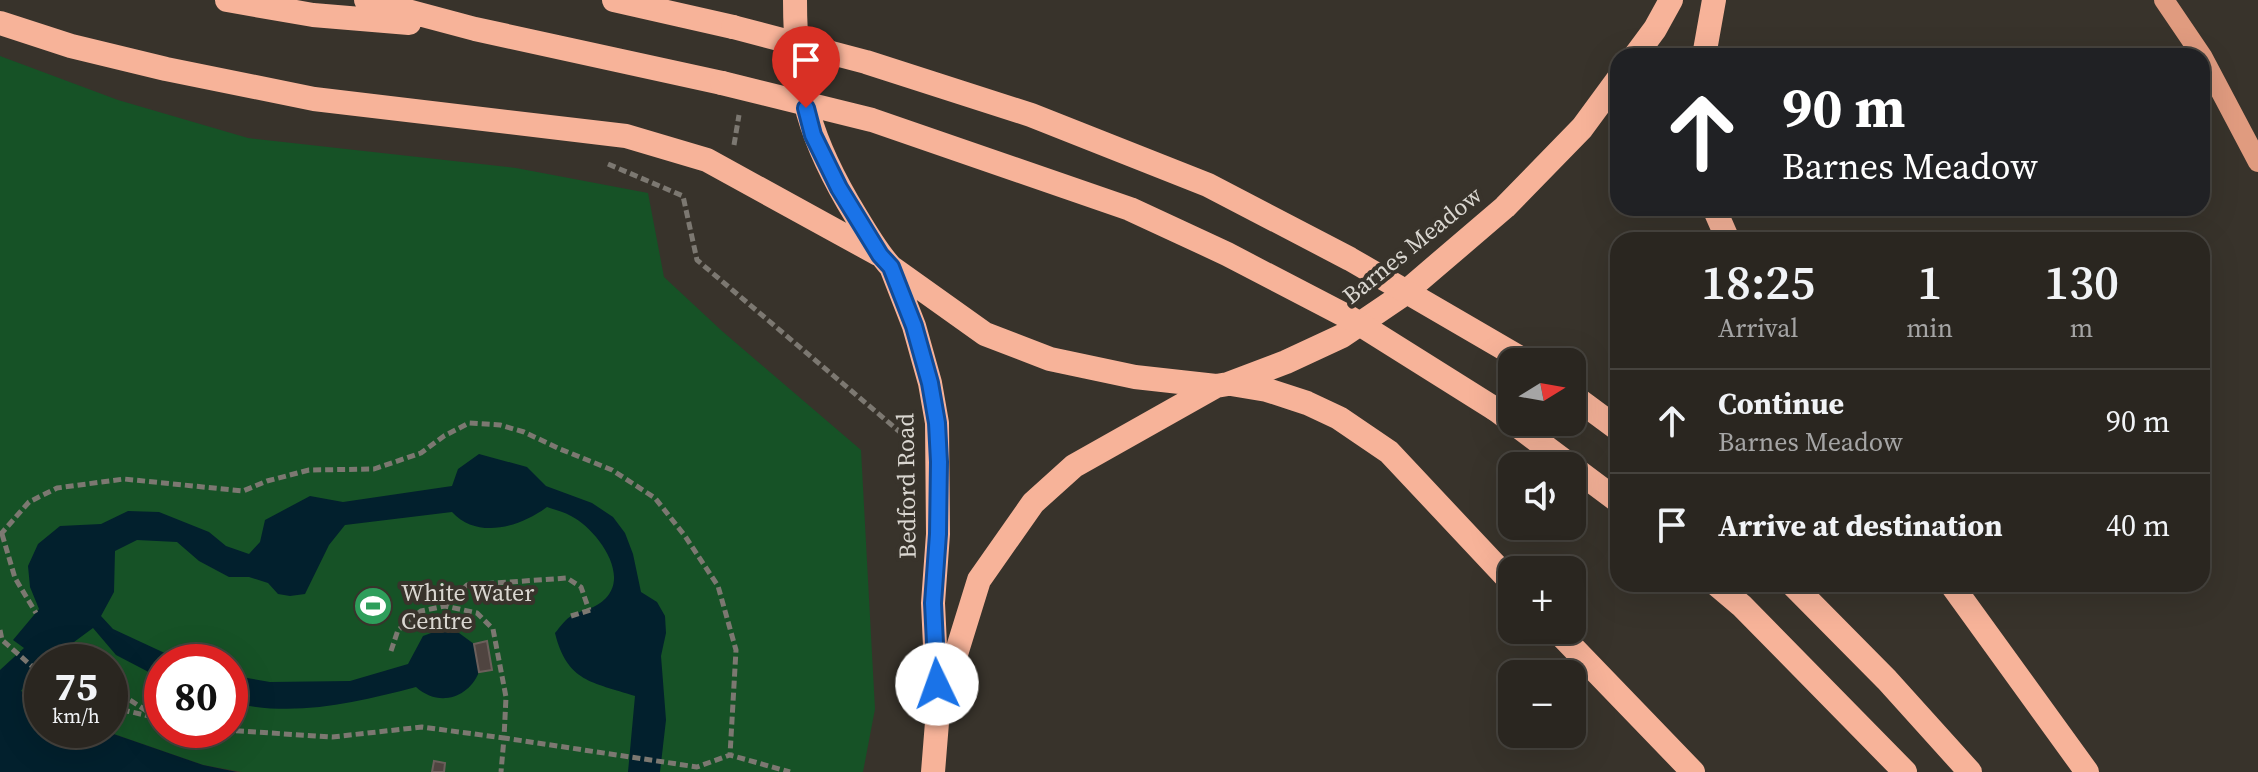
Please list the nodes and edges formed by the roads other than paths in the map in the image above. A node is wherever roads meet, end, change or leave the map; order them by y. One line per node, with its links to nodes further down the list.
1 (227, 0): 10 (highway)
2 (366, 0): 10 (highway)
3 (614, 0): 19 (highway, bridge)
4 (795, 0): 18 (highway, Barnes Meadow)
5 (1671, 0): 11 (highway)
6 (1714, 0): 12 (highway)
7 (2164, 0): 13 (main road)
8 (2179, 0): 14 (main road)
9 (0, 23): 18 (highway)
10 (475, 29): 23 (highway, bridge)
11 (1641, 48)
12 (1705, 48)
13 (2198, 48)
14 (2198, 48)
15 (2210, 71): 17 (main road)
16 (1610, 90): 20 (highway, Barnes Meadow)
17 (2258, 162)
18 (886, 261): 20 (highway, Barnes Meadow); 29 (highway, Bedford Road)
19 (1503, 348)
20 (1222, 385): 24 (highway); 29 (highway, Bedford Road)
21 (1586, 405): 22 (highway)
22 (1610, 423)
23 (1610, 495)
24 (1498, 568)
25 (1725, 592): 32 (highway)
26 (1800, 592): 33 (highway)
27 (1957, 592): 34 (highway)
28 (1570, 644): 31 (highway)
29 (938, 710): 30 (highway, Bedford Road)
30 (933, 772)
31 (1693, 772)
32 (1905, 772)
33 (1970, 772)
34 (2087, 772)

